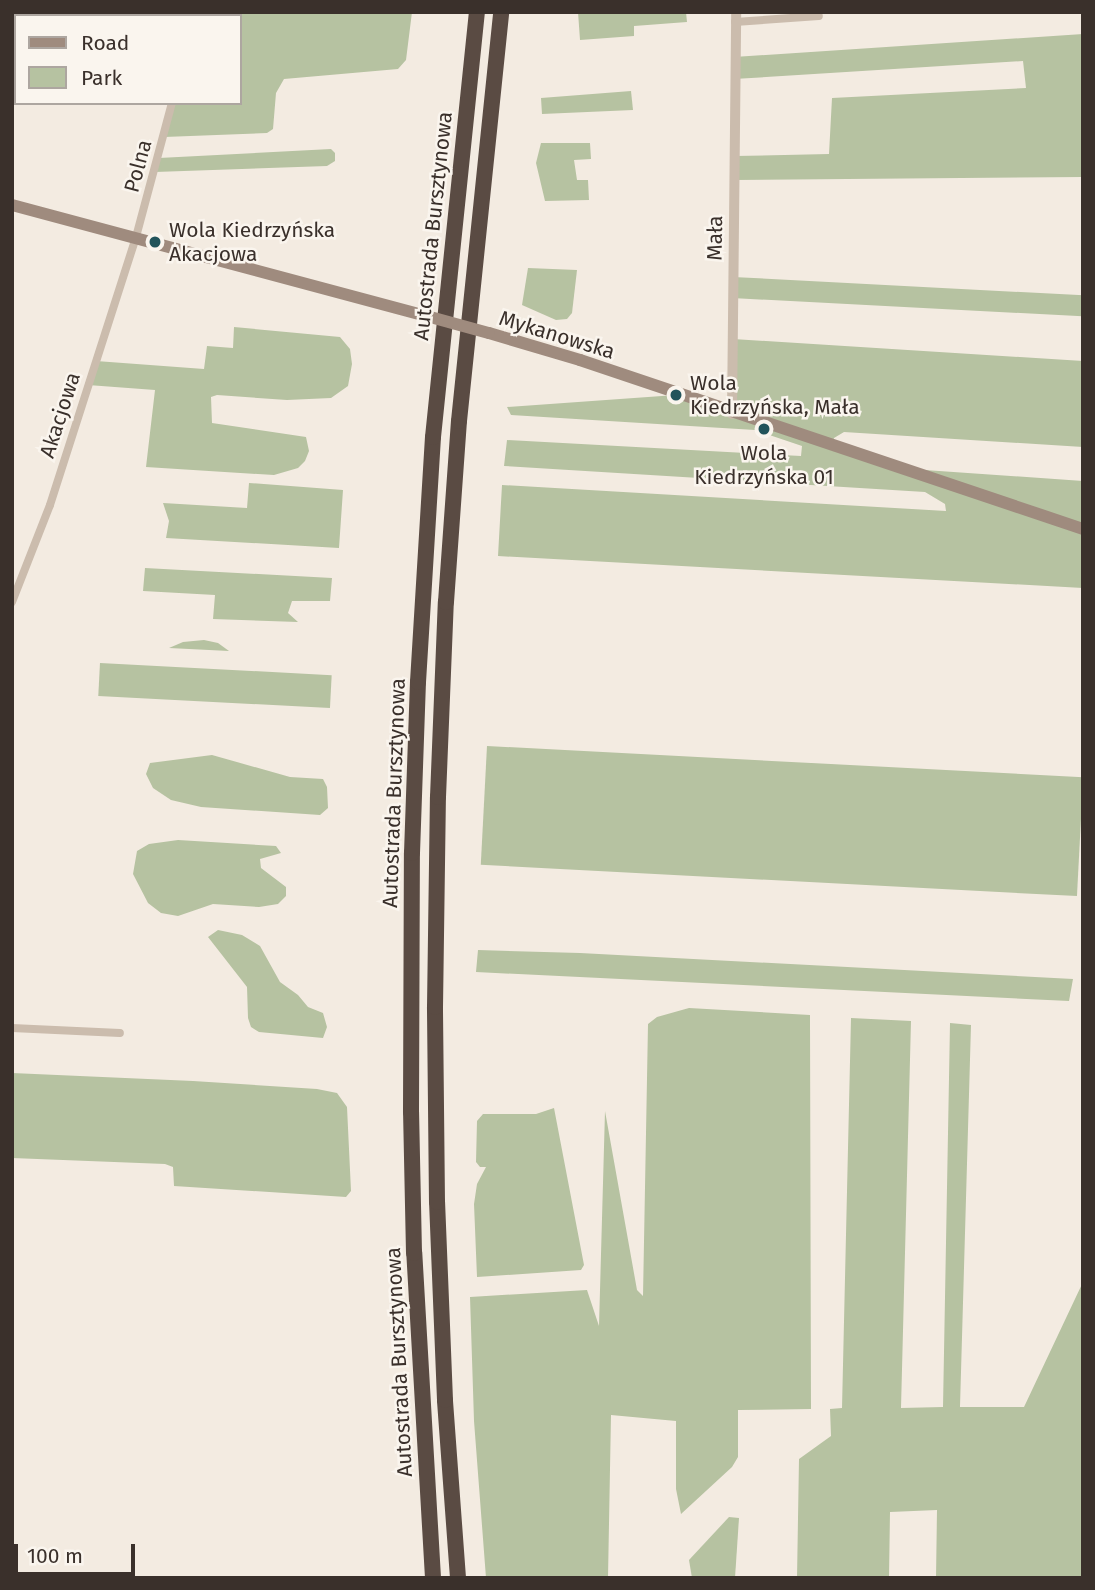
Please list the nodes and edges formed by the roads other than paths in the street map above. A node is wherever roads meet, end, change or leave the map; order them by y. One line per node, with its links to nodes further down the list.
1 (477, 12): 13 (highway, Autostrada Bursztynowa)
2 (501, 12): 14 (highway, Autostrada Bursztynowa)
3 (820, 16): 4 (street)
4 (735, 17): 8 (street, Mała)
5 (171, 105): 7 (street, Polna)
6 (12, 205): 7 (main road, Mykanowska)
7 (136, 237): 8 (main road, Mykanowska, bridge); 10 (street, Akacjowa)
8 (732, 414): 9 (main road, Mykanowska)
9 (1083, 529)
10 (12, 602)
11 (12, 1028): 12 (street)
12 (120, 1034)
13 (433, 1578)
14 (458, 1578)

